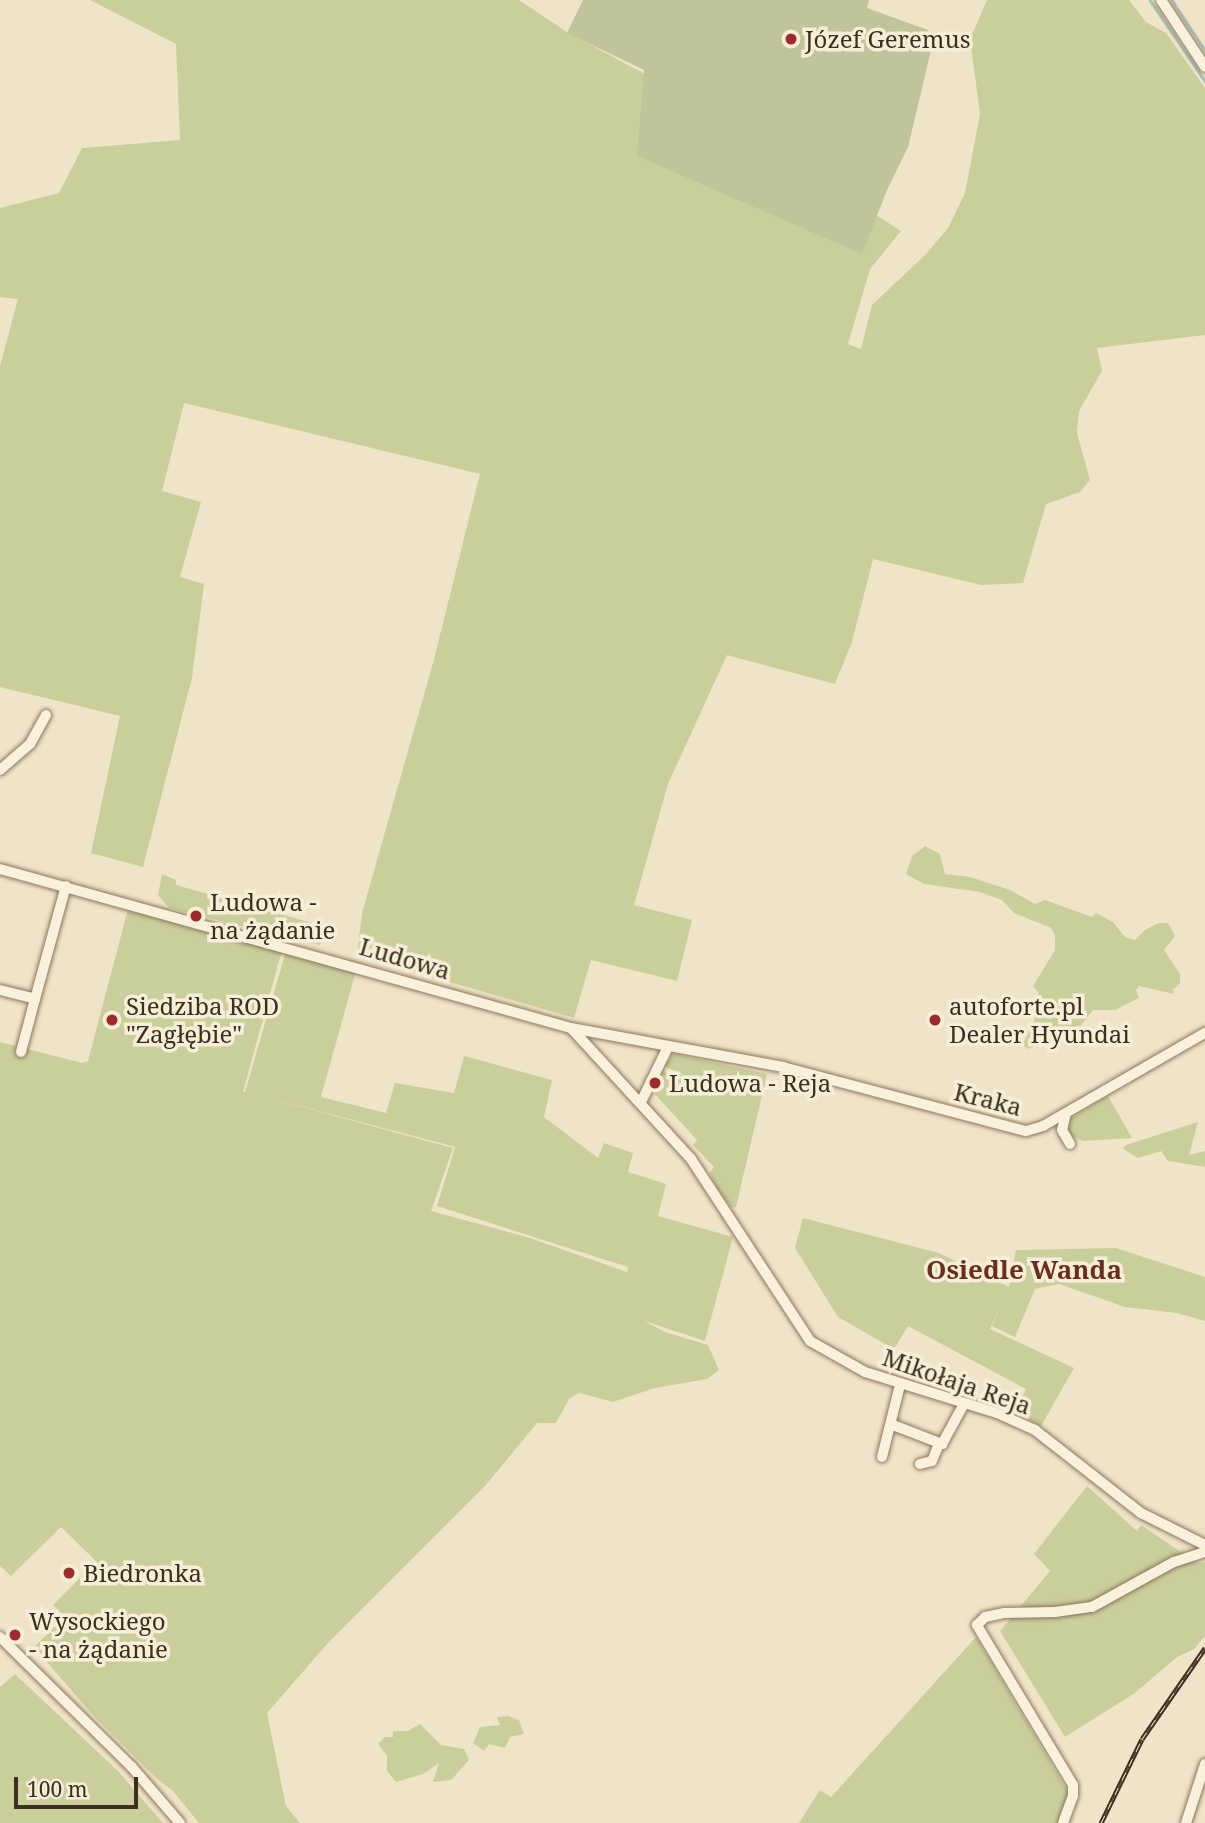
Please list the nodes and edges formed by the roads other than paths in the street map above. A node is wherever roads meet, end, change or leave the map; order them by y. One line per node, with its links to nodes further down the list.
1 (1161, 0): 2 (street)
2 (1205, 67)
3 (46, 715): 4 (street)
4 (0, 771)
5 (0, 869): 6 (street, Ludowa)
6 (66, 886): 8 (street); 9 (street, Ludowa)
7 (0, 990): 8 (street)
8 (35, 999): 12 (street)
9 (571, 1028): 11 (street, Ludowa); 14 (street)
10 (1205, 1033): 15 (street, Kraka)
11 (668, 1047): 13 (street, Ludowa); 14 (street)
12 (21, 1052)
13 (783, 1067): 15 (street, Kraka)
14 (641, 1102): 17 (street, Mikołaja Reja)
15 (1066, 1113): 16 (street)
16 (1070, 1144)
17 (901, 1385): 18 (street, Mikołaja Reja); 19 (street)
18 (964, 1404): 20 (street); 23 (street, Mikołaja Reja)
19 (893, 1425): 20 (street); 21 (street)
20 (939, 1444): 22 (street)
21 (882, 1457)
22 (920, 1464)
23 (1205, 1545)
24 (1205, 1552): 28 (street)
25 (0, 1637): 27 (street)
26 (1205, 1765): 29 (street)
27 (180, 1823)
28 (1063, 1823)
29 (1186, 1823)

